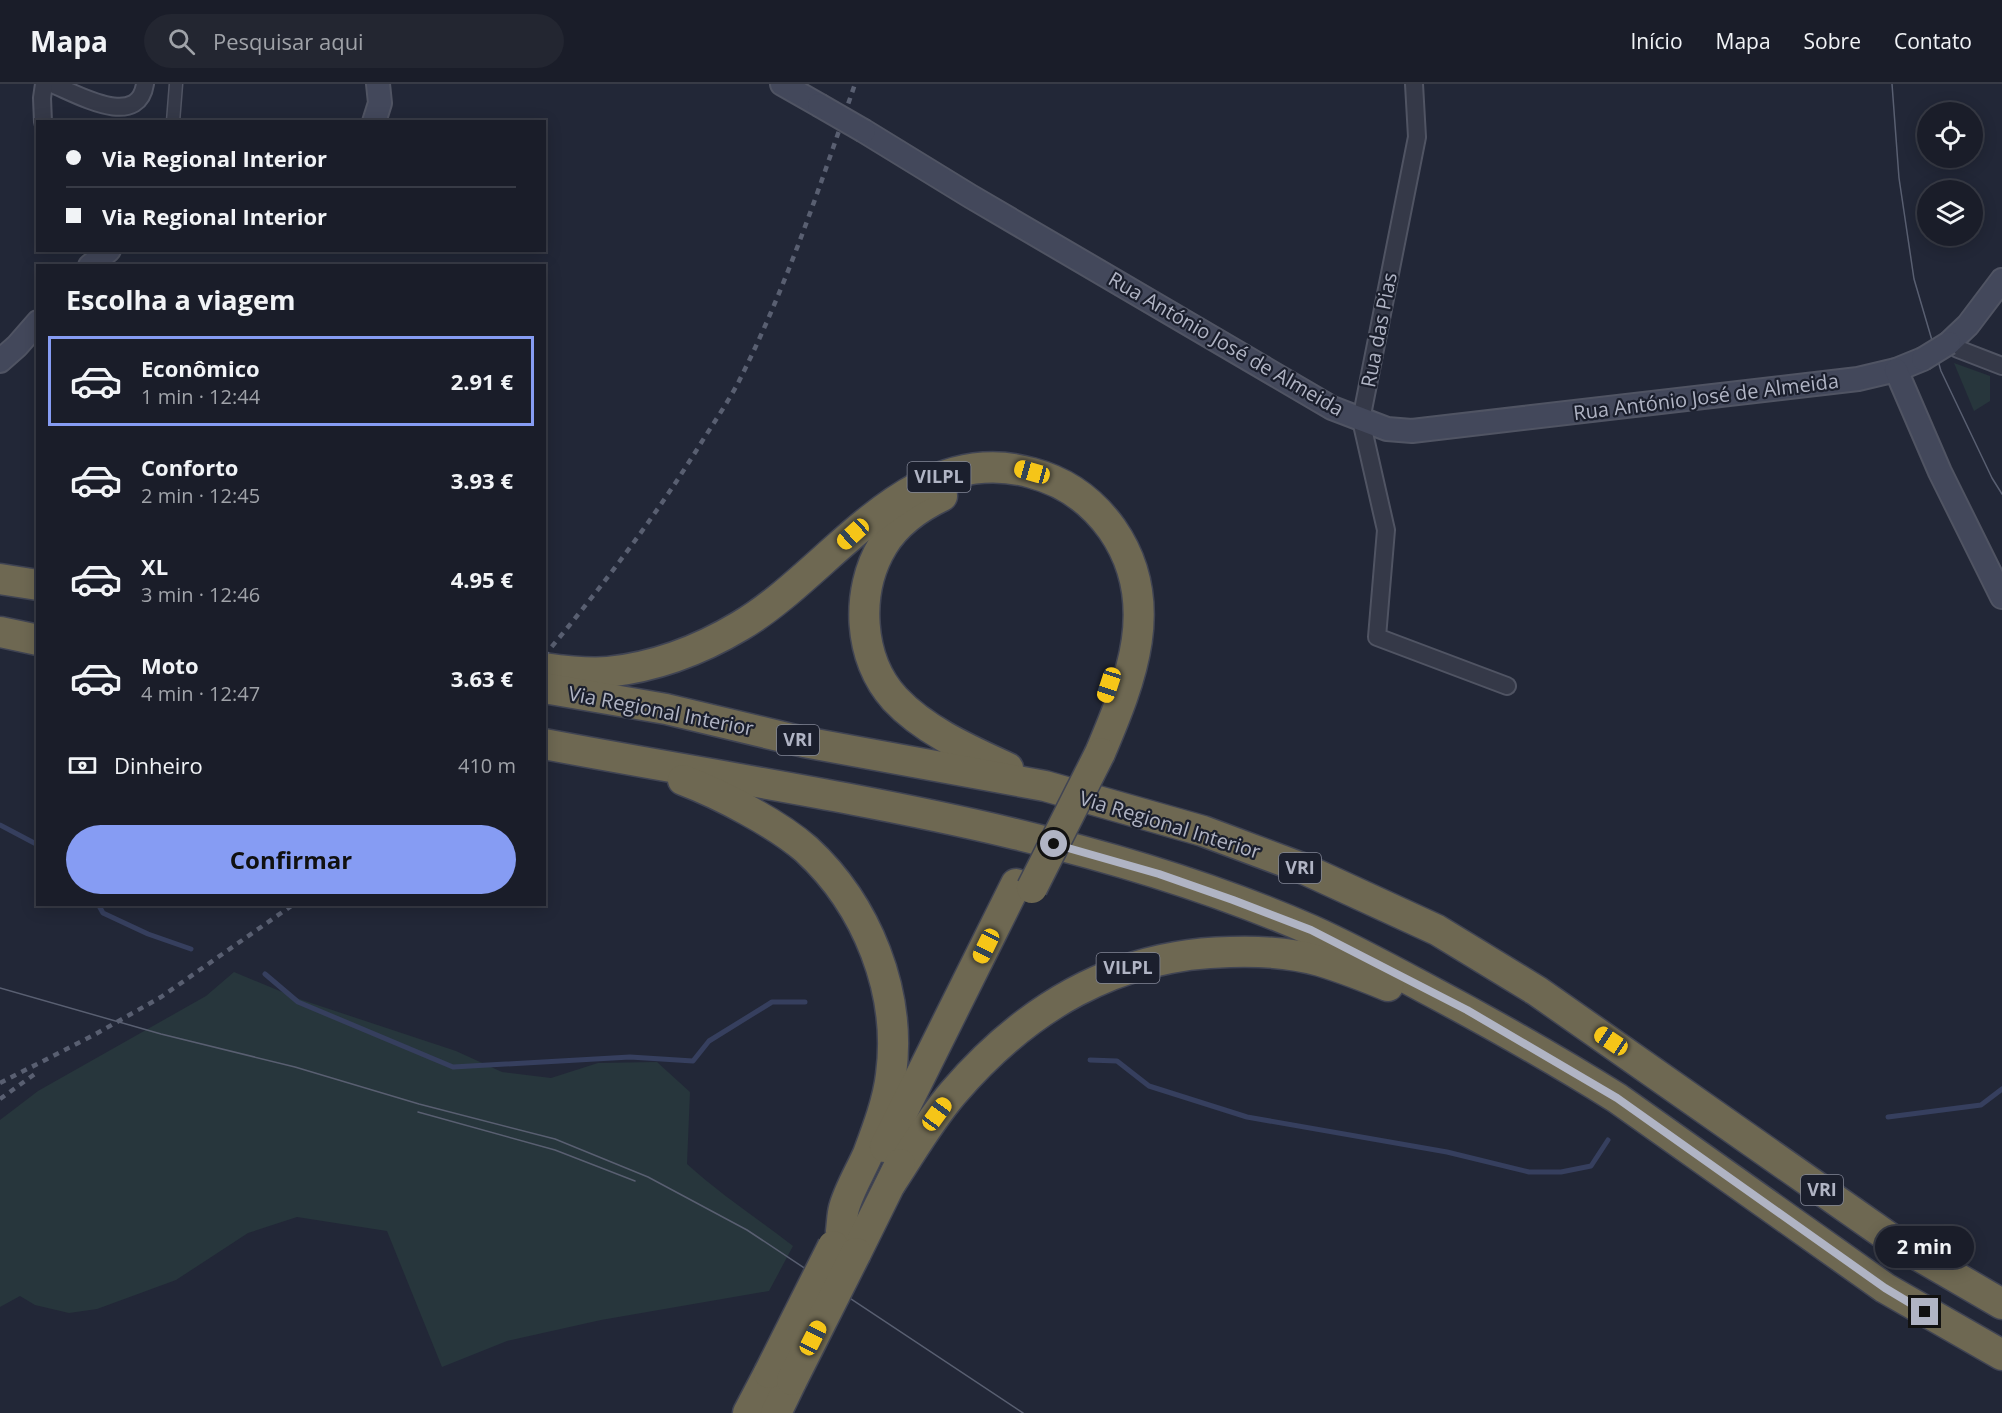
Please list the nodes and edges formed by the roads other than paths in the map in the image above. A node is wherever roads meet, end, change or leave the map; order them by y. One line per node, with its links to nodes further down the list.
1 (44, 84): 8 (street)
2 (52, 84): 3 (street)
3 (145, 84)
4 (176, 84): 9 (street)
5 (378, 84): 10 (main road)
6 (782, 84): 19 (main road, Rua António José de Almeida, bridge)
7 (1414, 84): 19 (street, Rua das Pias)
8 (43, 120)
9 (173, 120)
10 (375, 120)
11 (107, 252): 12 (main road)
12 (92, 264)
13 (2002, 280): 15 (main road, Rua António José de Almeida)
14 (36, 324): 16 (main road)
15 (1950, 343): 17 (street); 18 (main road, Rua António José de Almeida, bridge)
16 (0, 361)
17 (2002, 366)
18 (1896, 370): 19 (main road, Rua António José de Almeida); 22 (main road)
19 (1361, 420): 26 (street, Rua das Pias)
20 (0, 579): 21 (highway)
21 (36, 585)
22 (2002, 597)
23 (0, 632): 24 (highway)
24 (36, 640)
25 (552, 679): 28 (highway, VILPL); 30 (highway, Via Regional Interior / VRI)
26 (1507, 686)
27 (546, 744): 29 (highway, VRI)
28 (1091, 751): 30 (highway, VILPL); 31 (highway, VILPL)
29 (632, 761): 32 (highway, VRI); 34 (highway, VILPL)
30 (1046, 786): 35 (highway, Via Regional Interior / VRI)
31 (1024, 886): 33 (highway, VILPL); 34 (highway, VILPL)
32 (1445, 999): 33 (highway, VILPL); 36 (highway, VRI)
33 (891, 1183): 34 (highway, VILPL)
34 (843, 1243): 37 (highway, VILPL, bridge)
35 (2002, 1304)
36 (2002, 1355)
37 (780, 1376): 38 (highway, VILPL); 39 (highway, VILPL)
38 (748, 1413)
39 (776, 1413)

